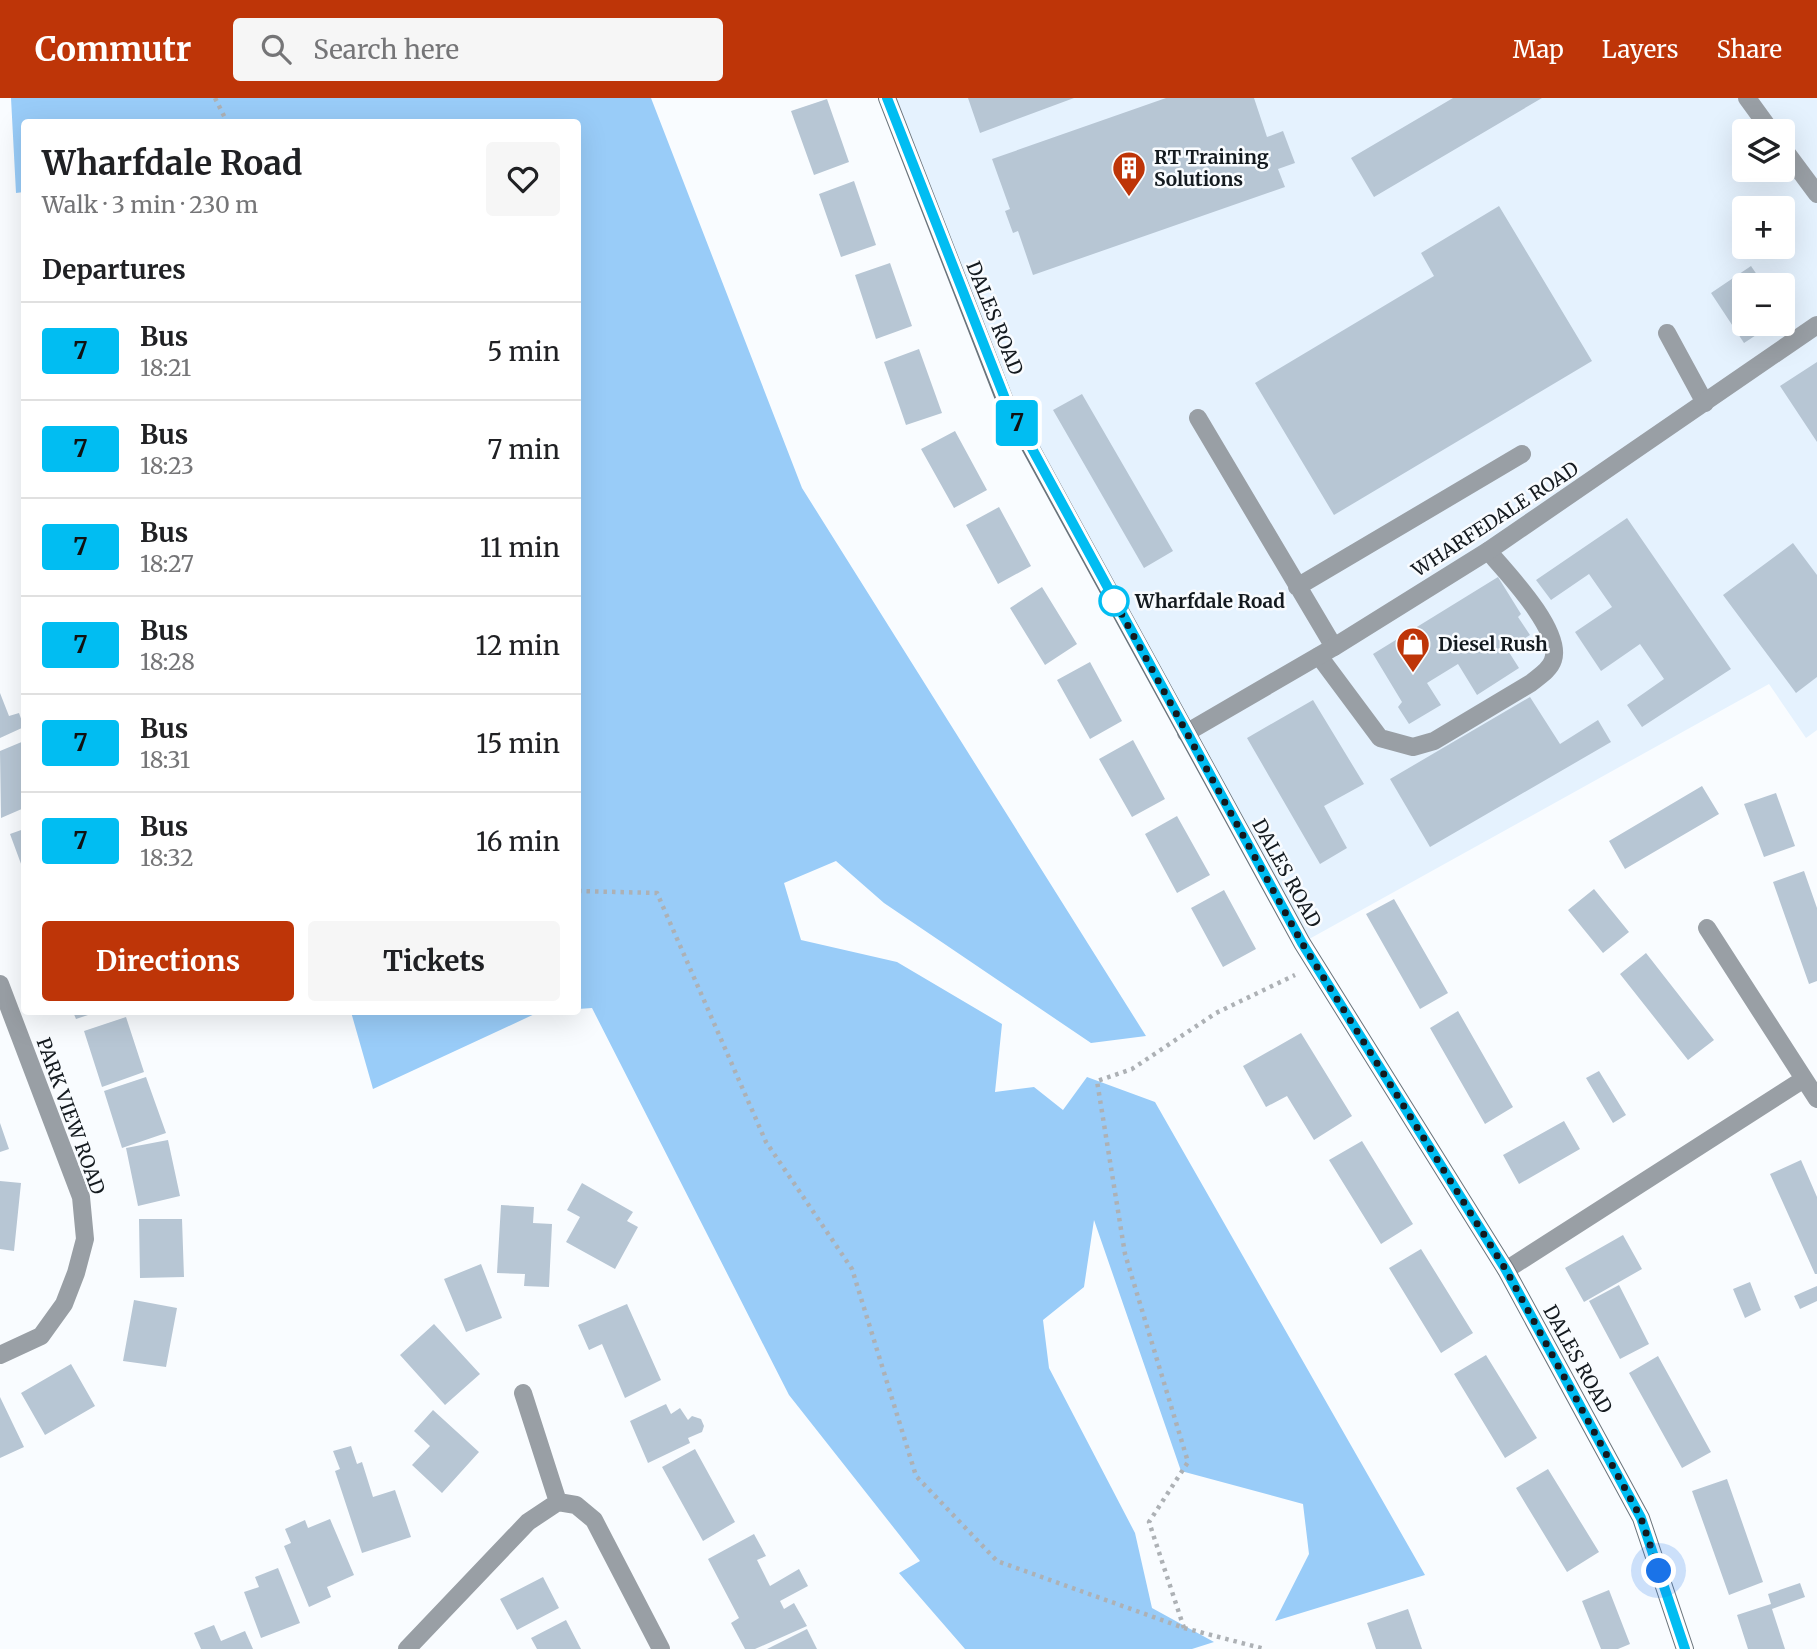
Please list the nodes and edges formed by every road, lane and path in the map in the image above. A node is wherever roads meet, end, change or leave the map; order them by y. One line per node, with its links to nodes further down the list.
1 (215, 98): 4 (path)
2 (887, 98): 16 (street, DALES ROAD)
3 (1747, 98): 5 (street)
4 (226, 119)
5 (1762, 119)
6 (1795, 164): 7 (street)
7 (1817, 194)
8 (1817, 326): 10 (street, WHARFEDALE ROAD)
9 (1667, 333): 10 (street)
10 (1705, 403): 13 (street, WHARFEDALE ROAD)
11 (1198, 418): 14 (street)
12 (1522, 454): 14 (street)
13 (1488, 551): 15 (street, WHARFEDALE ROAD); 15 (street)
14 (1297, 587): 15 (street)
15 (1326, 652): 16 (street, WHARFEDALE ROAD)
16 (1186, 733): 19 (street, DALES ROAD)
17 (581, 891): 27 (path)
18 (1707, 928): 21 (street)
19 (1315, 965): 23 (street, DALES ROAD); 27 (path)
20 (0, 984): 24 (street, PARK VIEW ROAD)
21 (1804, 1079): 22 (street); 23 (street)
22 (1817, 1099)
23 (1506, 1270): 31 (street, DALES ROAD)
24 (0, 1355)
25 (523, 1393): 26 (street)
26 (558, 1502): 28 (street); 29 (street)
27 (1184, 1628): 30 (path)
28 (407, 1649)
29 (661, 1649)
30 (1265, 1649)
31 (1685, 1649)

